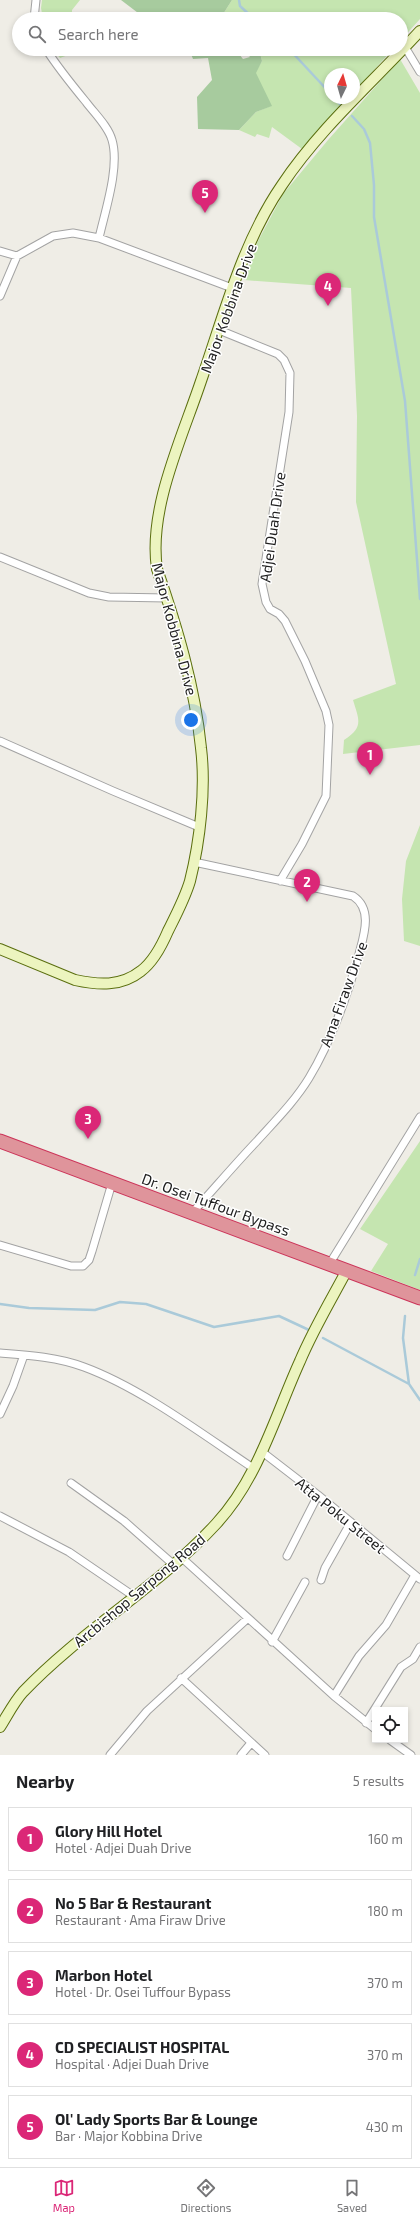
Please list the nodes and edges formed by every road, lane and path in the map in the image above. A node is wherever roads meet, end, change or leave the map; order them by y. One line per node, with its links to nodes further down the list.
1 (36, 0): 2 (street)
2 (35, 12)
3 (420, 31): 4 (street, Major Kobbina Drive)
4 (408, 44)
5 (408, 52): 8 (street)
6 (50, 56): 9 (street)
7 (397, 56): 12 (street, Major Kobbina Drive)
8 (420, 72)
9 (98, 238): 11 (street); 12 (street)
10 (0, 251): 11 (street)
11 (17, 256): 13 (street)
12 (232, 288): 14 (street, Major Kobbina Drive)
13 (0, 296)
14 (219, 330): 16 (street, Major Kobbina Drive); 20 (street, Adjei Duah Drive)
15 (0, 557): 16 (street)
16 (167, 598): 18 (street, Major Kobbina Drive)
17 (0, 741): 18 (street)
18 (200, 827): 19 (street, Major Kobbina Drive)
19 (194, 862): 20 (street, Ama Firaw Drive); 21 (street, Major Kobbina Drive)
20 (280, 880): 25 (street, Ama Firaw Drive)
21 (0, 949)
22 (420, 1117): 27 (street)
23 (0, 1140): 24 (highway, Dr. Osei Tuffour Bypass)
24 (112, 1183): 25 (highway, Dr. Osei Tuffour Bypass); 26 (street)
25 (192, 1213): 27 (highway, Dr. Osei Tuffour Bypass)
26 (0, 1245)
27 (330, 1263): 28 (highway, Dr. Osei Tuffour Bypass)
28 (347, 1270): 29 (highway, Dr. Osei Tuffour Bypass); 33 (street, Arcbishop Sarpong Road)
29 (420, 1298)
30 (0, 1353): 31 (street)
31 (24, 1355): 32 (street); 34 (street)
32 (0, 1413)
33 (261, 1451): 34 (street, Arcbishop Sarpong Road); 36 (street, Atta Poku Street)
34 (253, 1468): 40 (street, Arcbishop Sarpong Road)
35 (71, 1483): 40 (street)
36 (318, 1495): 38 (street, Atta Poku Street); 39 (street)
37 (0, 1516): 44 (street)
38 (351, 1522): 41 (street, Atta Poku Street); 42 (street)
39 (287, 1556)
40 (178, 1562): 44 (street, Arcbishop Sarpong Road); 45 (street)
41 (418, 1577): 49 (street)
42 (321, 1580)
43 (305, 1582): 46 (street)
44 (135, 1597): 51 (street, Arcbishop Sarpong Road)
45 (247, 1619): 46 (street); 48 (street)
46 (272, 1642): 49 (street)
47 (420, 1646): 50 (street)
48 (181, 1678): 53 (street); 55 (street)
49 (334, 1696): 50 (street)
50 (366, 1723): 52 (street)
51 (0, 1727)
52 (372, 1727)
53 (251, 1743): 56 (street); 57 (street)
54 (394, 1743): 58 (street)
55 (110, 1755)
56 (241, 1755)
57 (265, 1755)
58 (411, 1755)

